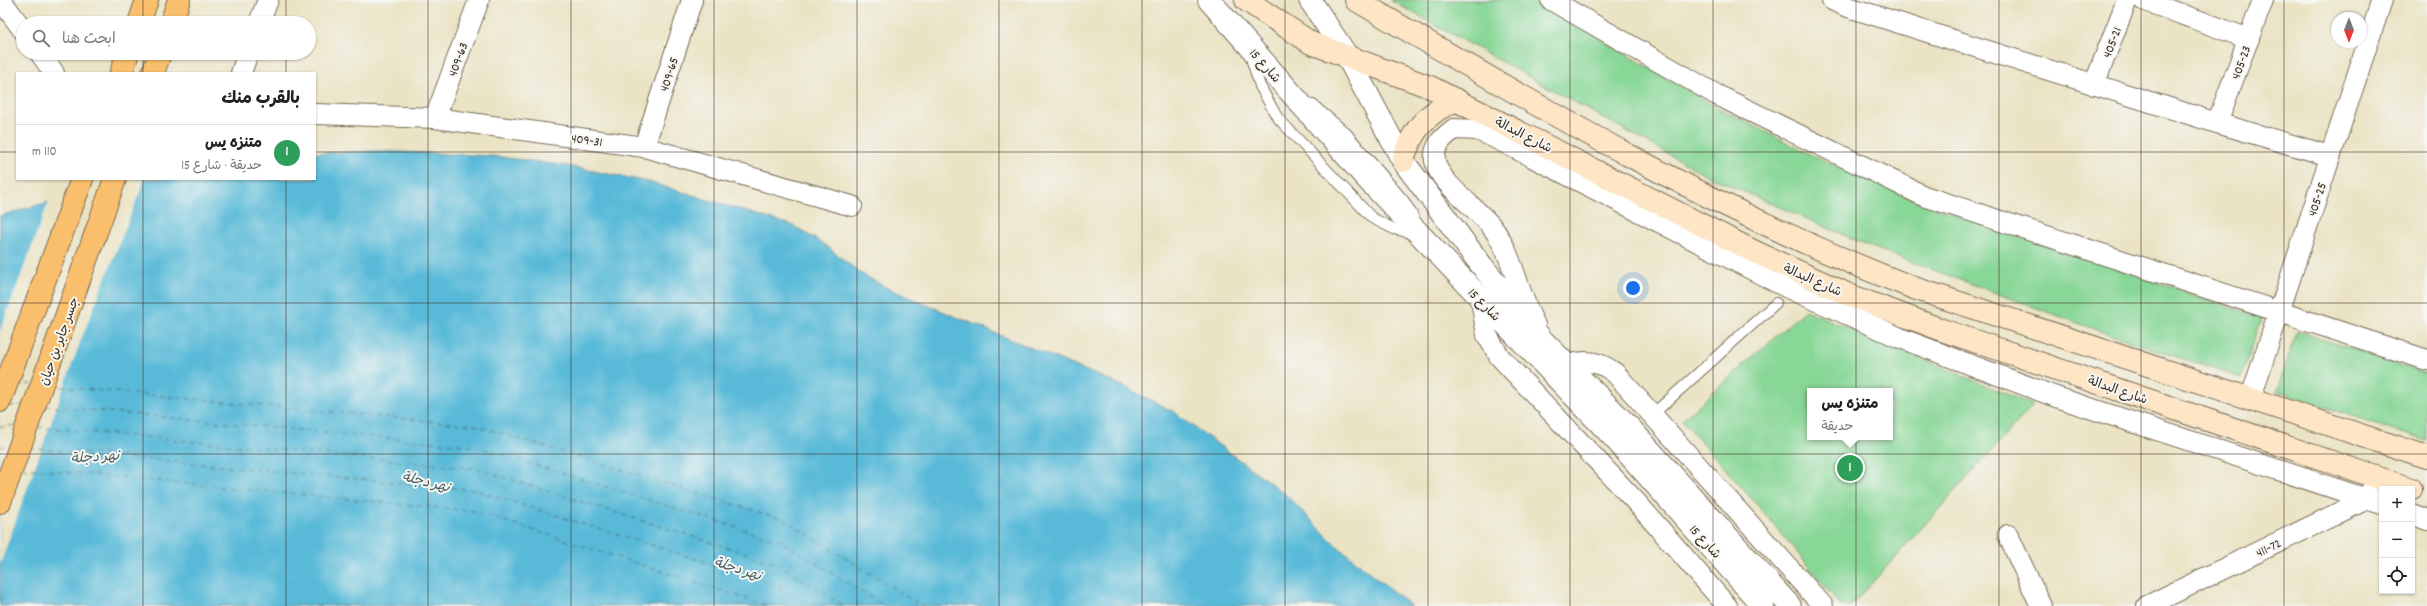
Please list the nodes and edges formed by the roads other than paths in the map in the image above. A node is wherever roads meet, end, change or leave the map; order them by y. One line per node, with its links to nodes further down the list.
1 (1, 0): 20 (street)
2 (147, 0): 17 (main road)
3 (179, 0): 18 (main road)
4 (268, 0): 19 (street)
5 (479, 0): 35 (street, 409-63)
6 (692, 0): 37 (street, 409-65)
7 (1209, 0): 22 (street, شارع 15)
8 (1246, 0): 23 (main road, شارع البدالة)
9 (1310, 0): 23 (street, شارع 15)
10 (1356, 0): 51 (main road)
11 (1551, 0): 47 (street)
12 (2127, 0): 32 (street, 405-21)
13 (2143, 0): 21 (street)
14 (2263, 0): 21 (street, 405-23)
15 (2382, 0): 38 (street, 405-25)
16 (1842, 2): 32 (street)
17 (141, 16)
18 (173, 16)
19 (262, 16)
20 (16, 20)
21 (2249, 39): 36 (street, 405-23)
22 (1248, 44): 43 (street, شارع 15); 43 (lane)
23 (1347, 56): 33 (main road, شارع البدالة); 39 (street, شارع 15)
24 (45, 60): 28 (street)
25 (126, 60): 29 (main road)
26 (158, 60): 30 (main road)
27 (246, 60): 31 (street)
28 (53, 72)
29 (121, 72)
30 (153, 72)
31 (241, 72)
32 (2094, 85): 36 (street)
33 (1457, 100): 39 (main road); 57 (main road, شارع البدالة)
34 (316, 114): 35 (street, 409-31)
35 (435, 118): 37 (street, 409-31)
36 (2217, 123): 38 (street)
37 (644, 147): 42 (street, 409-31)
38 (2330, 156): 47 (street, 405-25)
39 (1403, 160): 44 (street, شارع 15)
40 (82, 180): 52 (main road)
41 (115, 180): 61 (main road, جسر جابر بن حيان)
42 (852, 206)
43 (1419, 234): 45 (street, شارع 15)
44 (1497, 285): 45 (street); 48 (street, شارع 15)
45 (1480, 300): 50 (street, شارع 15); 53 (street)
46 (1776, 303): 54 (lane)
47 (2279, 311): 49 (street); 51 (street, 405-25)
48 (1544, 340): 50 (street, شارع 15); 62 (street)
49 (2427, 360)
50 (1565, 374): 53 (street); 54 (street); 55 (street, شارع 15)
51 (2251, 398): 56 (main road)
52 (0, 401)
53 (1544, 403): 66 (street)
54 (1653, 414): 69 (street)
55 (1623, 434): 67 (street, شارع 15); 68 (street, شارع 15)
56 (2427, 457)
57 (2374, 476): 58 (main road, شارع البدالة); 62 (street)
58 (2403, 486)
59 (2415, 490): 60 (main road, شارع البدالة)
60 (2427, 494)
61 (0, 502)
62 (2375, 502): 71 (street, 411-72)
63 (2415, 515): 64 (street)
64 (2427, 520)
65 (2008, 535): 70 (street)
66 (1726, 606)
67 (1763, 606)
68 (1790, 606)
69 (1823, 606)
70 (2041, 606)
71 (2147, 606)

